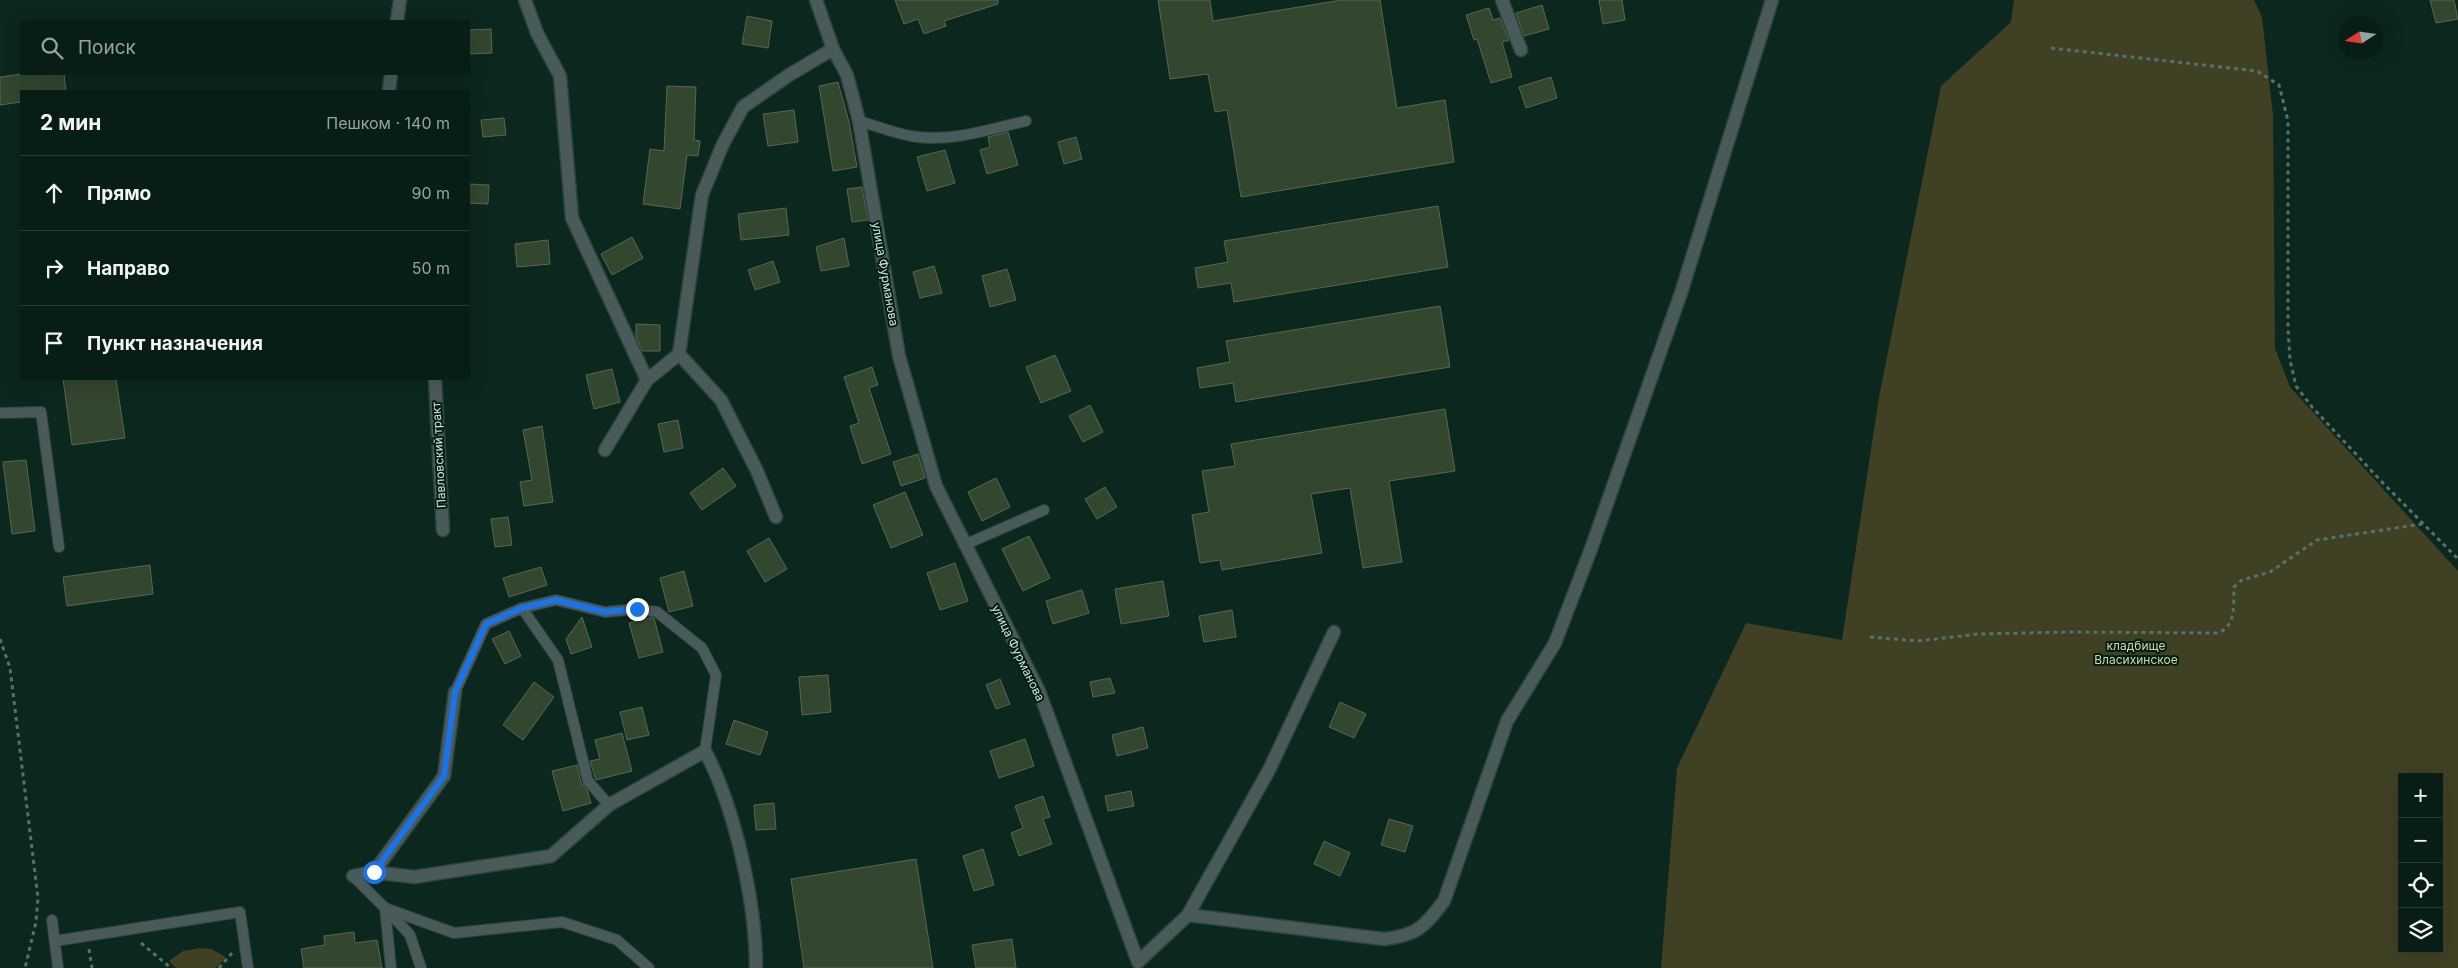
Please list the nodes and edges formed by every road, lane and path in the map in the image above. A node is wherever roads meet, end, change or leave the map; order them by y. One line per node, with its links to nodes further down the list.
1 (400, 0): 6 (street)
2 (525, 0): 16 (street)
3 (816, 0): 7 (street, улица Фурманова)
4 (1502, 0): 9 (street)
5 (1772, 0): 36 (street)
6 (397, 20)
7 (834, 48): 12 (street, улица Фурманова); 14 (street)
8 (2051, 48): 21 (path)
9 (1521, 50)
10 (391, 75): 11 (street)
11 (389, 90)
12 (859, 121): 13 (lane); 23 (street, улица Фурманова)
13 (1026, 121)
14 (679, 354): 16 (street); 20 (street)
15 (435, 380): 22 (street, Павловский тракт)
16 (647, 380): 18 (street)
17 (0, 413): 24 (lane)
18 (604, 450)
19 (1044, 510): 23 (lane)
20 (776, 516)
21 (2422, 524): 25 (path); 28 (path)
22 (443, 530)
23 (964, 545): 40 (street, улица Фурманова)
24 (59, 546)
25 (2458, 559)
26 (522, 608): 30 (lane); 31 (lane); 32 (lane)
27 (1334, 632): 36 (street, улица Фурманова)
28 (1870, 637)
29 (0, 639): 41 (path)
30 (455, 692): 33 (street)
31 (705, 751): 32 (street); 48 (street)
32 (609, 805): 33 (street)
33 (374, 872): 34 (street)
34 (353, 876): 35 (lane)
35 (385, 908): 45 (lane); 46 (lane); 47 (lane)
36 (1188, 915): 40 (street, улица Фурманова)
37 (52, 920): 39 (lane)
38 (124, 930): 39 (lane); 43 (path); 44 (lane)
39 (55, 941): 42 (lane)
40 (1136, 965)
41 (25, 968)
42 (58, 968)
43 (172, 968)
44 (248, 968)
45 (391, 968)
46 (421, 968)
47 (648, 968)
48 (756, 968)

